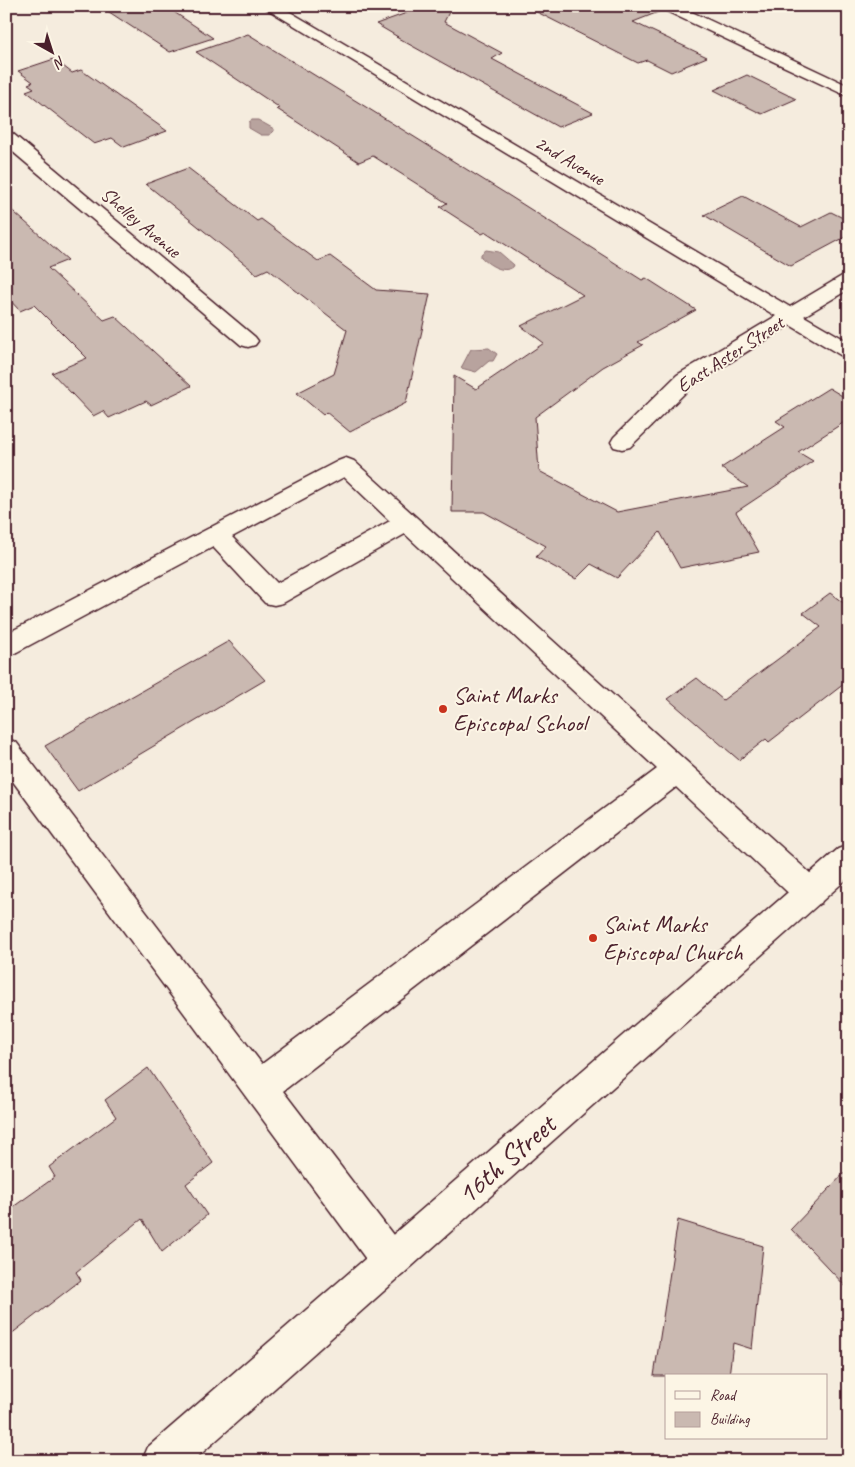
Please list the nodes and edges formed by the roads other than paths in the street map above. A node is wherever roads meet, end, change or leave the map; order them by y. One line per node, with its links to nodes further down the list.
1 (269, 6): 6 (street, 2nd Avenue)
2 (666, 6): 3 (street)
3 (849, 92)
4 (6, 137): 7 (street, Shelley Avenue)
5 (849, 280): 6 (street, East Aster Street)
6 (789, 315): 8 (street, 2nd Avenue); 9 (street, East Aster Street)
7 (248, 341)
8 (849, 351)
9 (622, 442)
10 (407, 522): 11 (street); 11 (street); 14 (street)
11 (216, 536): 12 (street)
12 (6, 646)
13 (6, 750): 17 (street)
14 (677, 770): 16 (street); 17 (street)
15 (849, 858): 16 (street, 16th Street)
16 (810, 892): 18 (street, 16th Street)
17 (260, 1087): 18 (street)
18 (390, 1261): 19 (street, 16th Street)
19 (162, 1461)

